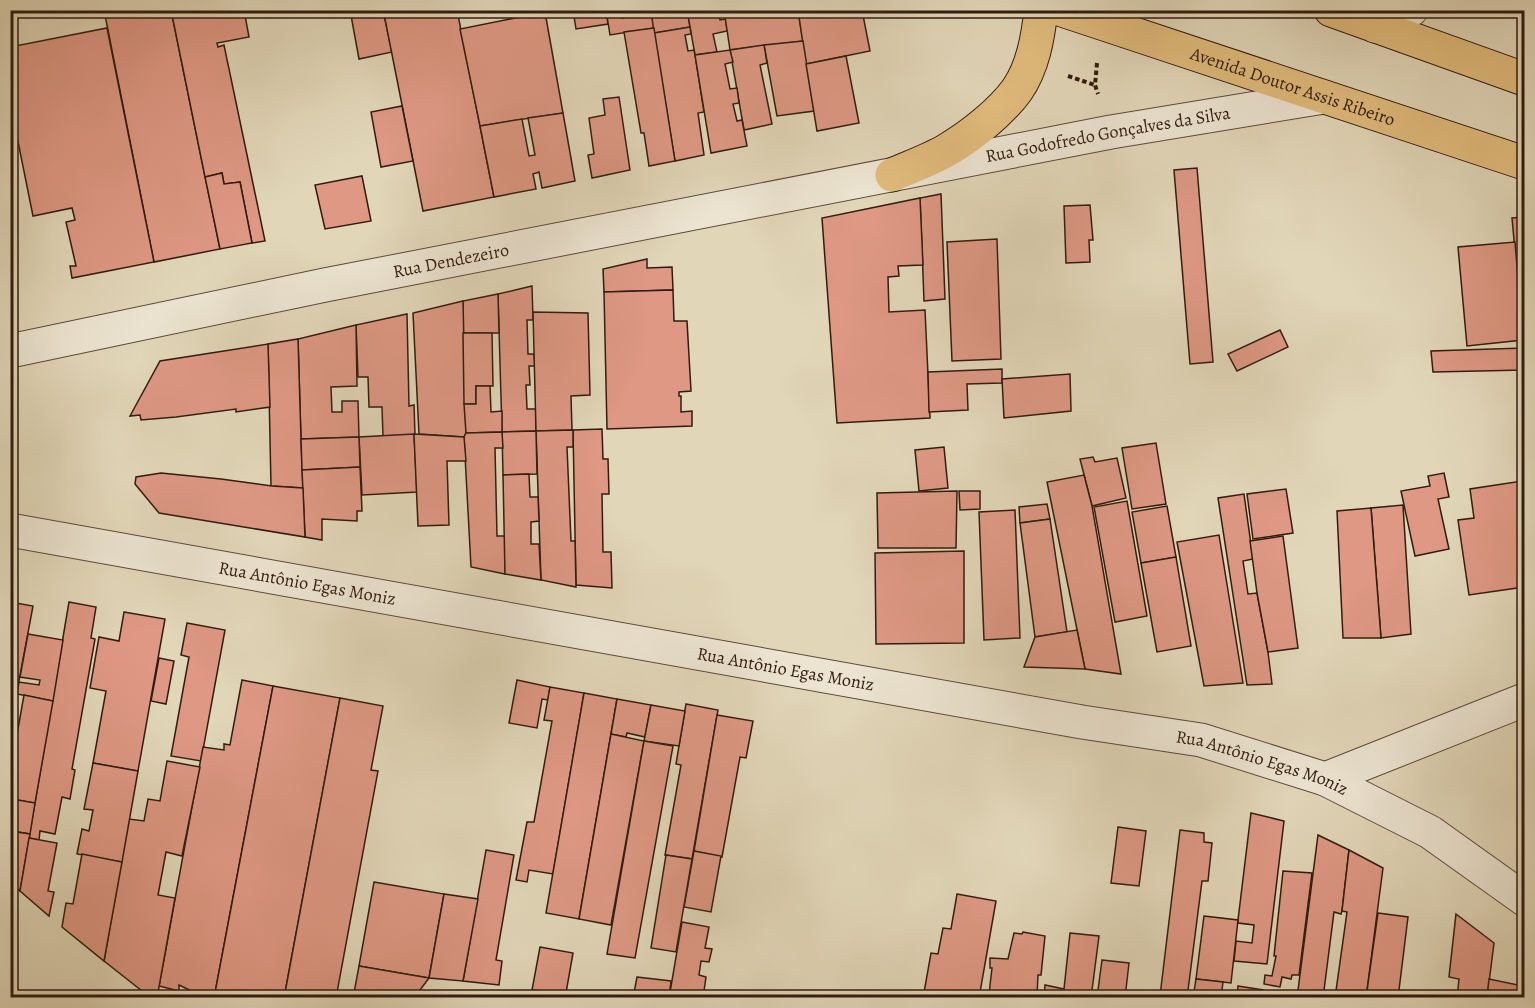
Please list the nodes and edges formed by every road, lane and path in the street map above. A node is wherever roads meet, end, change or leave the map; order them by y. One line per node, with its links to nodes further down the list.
1 (1041, 10): 13 (main road)
2 (1062, 10): 10 (main road, Avenida Doutor Assis Ribeiro)
3 (1331, 10): 5 (main road)
4 (1411, 10): 5 (street)
5 (1375, 26): 8 (main road)
6 (1098, 60): 9 (path)
7 (1068, 76): 9 (path)
8 (1524, 79)
9 (1095, 85): 11 (path)
10 (1324, 97): 12 (main road, Avenida Doutor Assis Ribeiro); 13 (street, Rua Godofredo Gonçalves da Silva)
11 (1100, 99)
12 (1524, 163)
13 (892, 175): 14 (street, Rua Dendezeiro)
14 (14, 354)
15 (10, 530): 17 (street, Rua Antônio Egas Moniz)
16 (1524, 700): 17 (street)
17 (1325, 779): 18 (street, Rua Antônio Egas Moniz)
18 (1524, 899)

